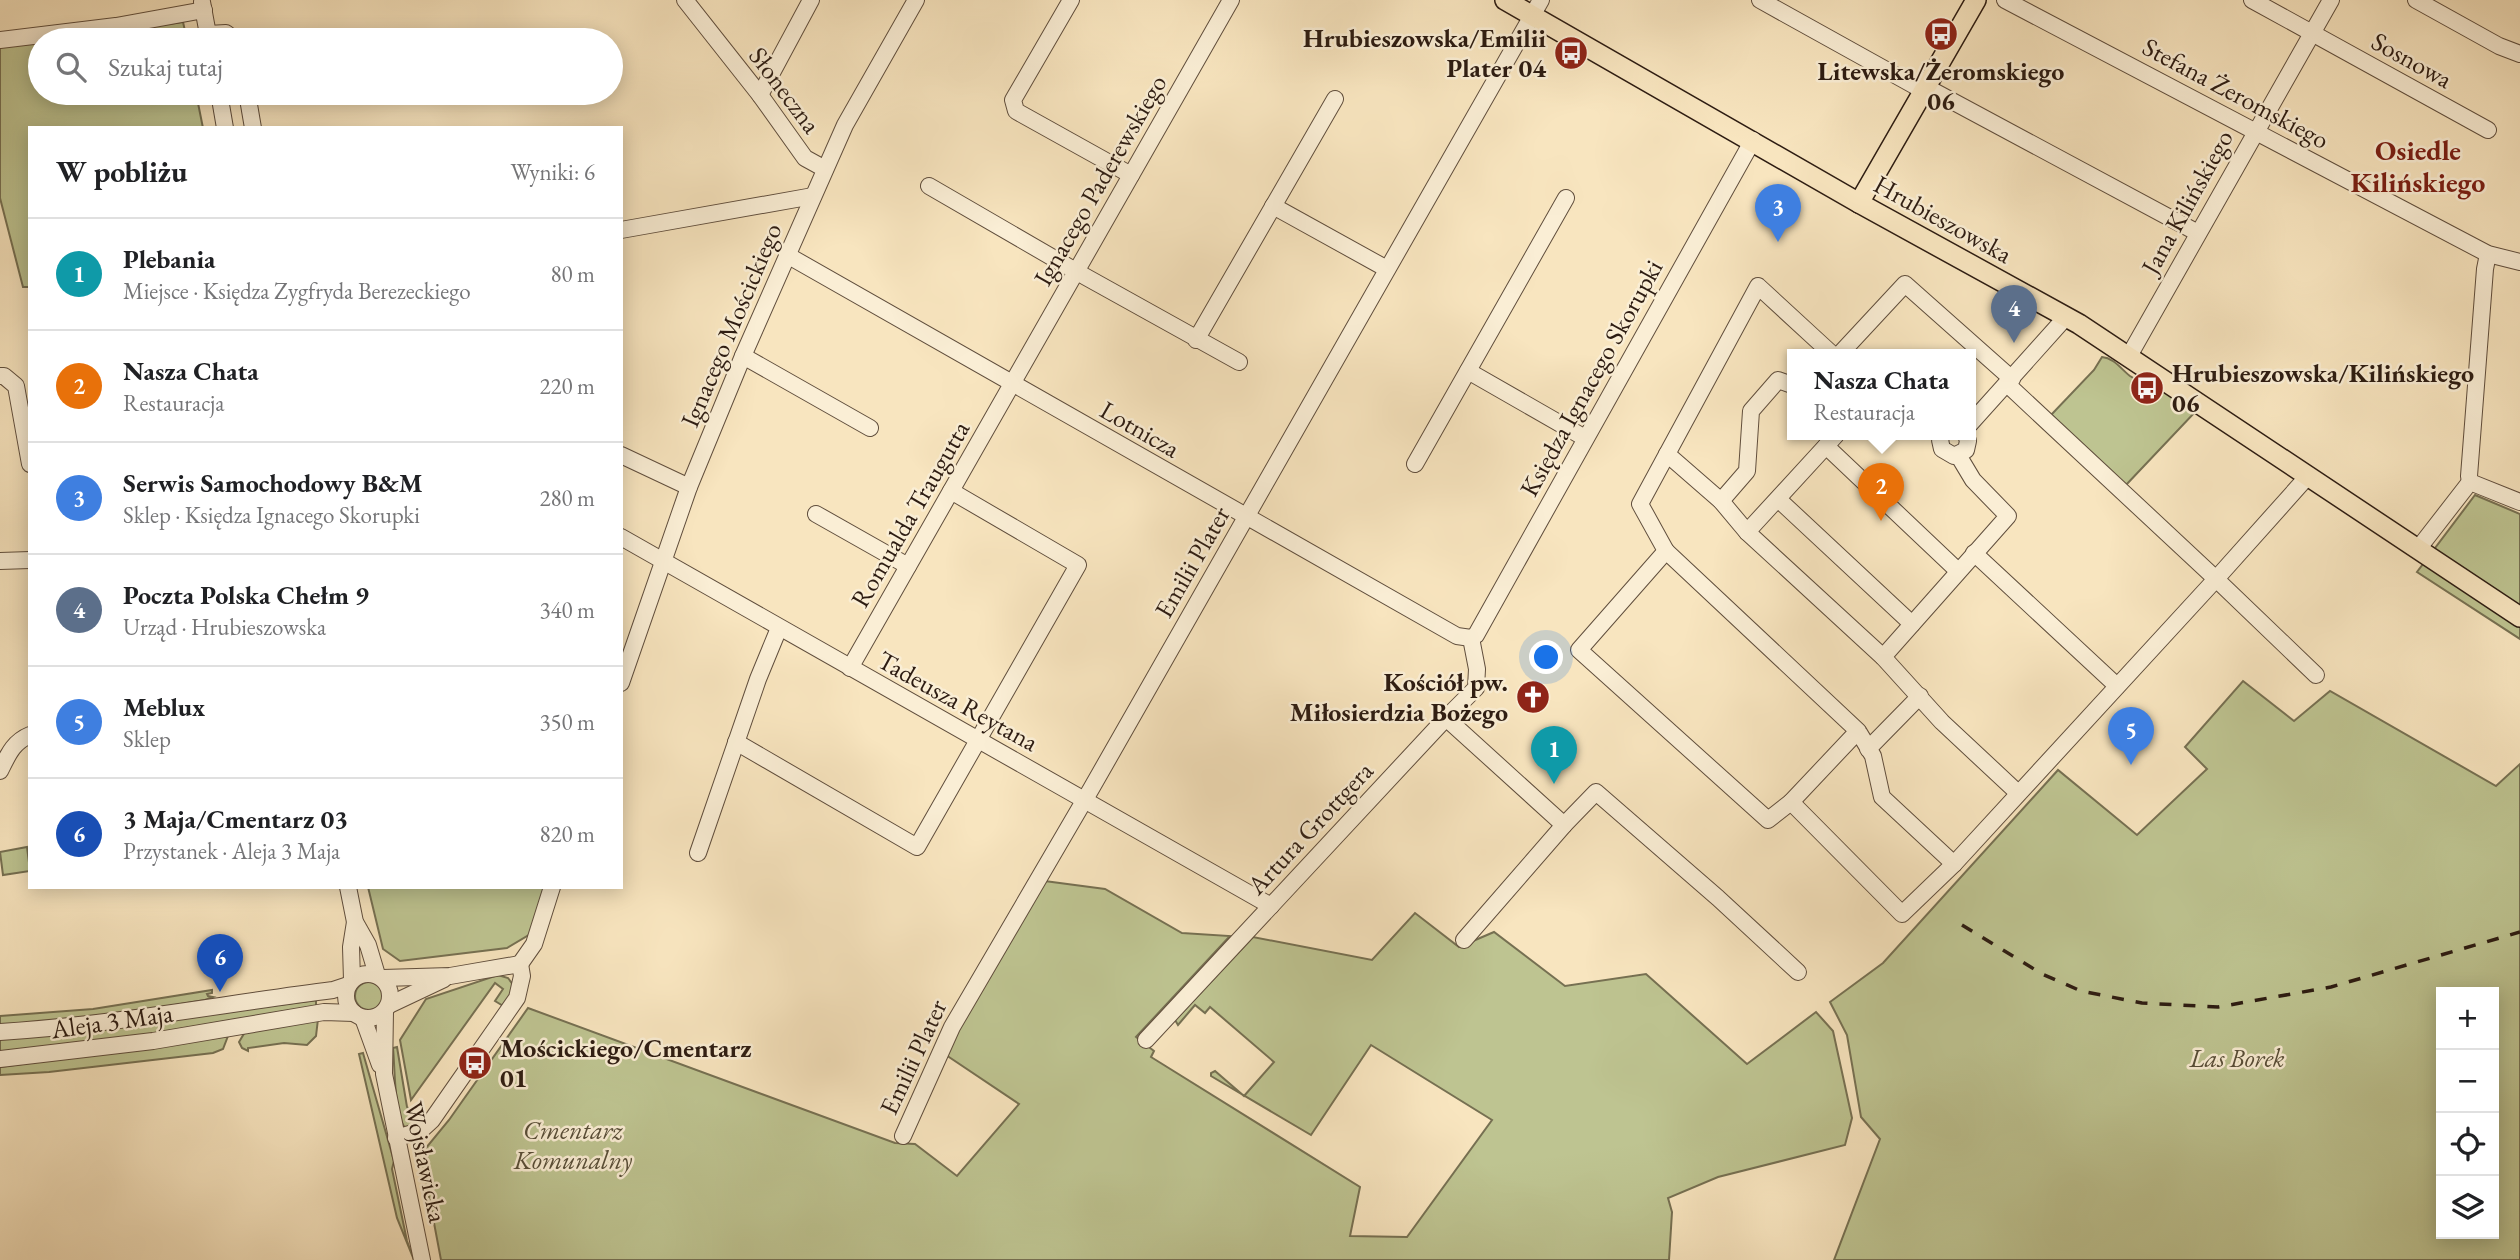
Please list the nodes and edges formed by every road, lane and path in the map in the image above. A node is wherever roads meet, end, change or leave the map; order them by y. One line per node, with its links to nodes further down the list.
1 (685, 0): 22 (street, Słoneczna)
2 (811, 0): 22 (street)
3 (916, 0): 31 (street, Ignacego Mościckiego)
4 (1071, 0): 32 (street)
5 (1231, 0): 32 (street, Ignacego Paderewskiego)
6 (1505, 0): 14 (main road, Hrubieszowska)
7 (1760, 0): 21 (street)
8 (1976, 0): 21 (main road)
9 (2005, 0): 28 (street, Stefana Żeromskiego)
10 (2252, 0): 17 (street, Sosnowa)
11 (2331, 0): 17 (street, Jana Kilińskiego)
12 (2416, 0): 20 (street)
13 (203, 5): 15 (street); 16 (street)
14 (1537, 8): 30 (main road, Hrubieszowska); 43 (street, Emilii Plater)
15 (99, 28)
16 (207, 28)
17 (2312, 33): 28 (street, Jana Kilińskiego); 29 (street, Sosnowa)
18 (28, 37): 19 (street)
19 (0, 40)
20 (2520, 54)
21 (1925, 89): 36 (main road); 39 (street)
22 (760, 95): 31 (street, Słoneczna)
23 (1335, 99): 37 (street)
24 (221, 105): 26 (street)
25 (249, 105): 27 (street)
26 (225, 126)
27 (253, 126)
28 (2256, 130): 39 (street, Jana Kilińskiego); 40 (street, Stefana Żeromskiego)
29 (2488, 130)
30 (1753, 140): 36 (main road, Hrubieszowska); 61 (street, Księdza Ignacego Skorupki)
31 (825, 169): 34 (street, Ignacego Mościckiego)
32 (1131, 175): 44 (street, Ignacego Paderewskiego)
33 (929, 186): 44 (street)
34 (813, 196): 38 (street); 41 (street, Ignacego Mościckiego)
35 (1566, 198): 54 (street)
36 (1859, 203): 45 (main road, Hrubieszowska)
37 (1273, 206): 43 (street); 46 (street)
38 (623, 230)
39 (2198, 233): 52 (street, Jana Kilińskiego)
40 (2488, 254): 42 (street, Stefana Żeromskiego); 71 (street)
41 (787, 256): 51 (street, Ignacego Mościckiego); 58 (street, Lotnicza)
42 (2520, 262)
43 (1387, 269): 78 (street, Emilii Plater)
44 (1076, 271): 46 (street); 58 (street, Ignacego Paderewskiego)
45 (2066, 317): 52 (main road, Hrubieszowska); 56 (street)
46 (1196, 340): 53 (street)
47 (1827, 349): 66 (street)
48 (1837, 349): 49 (street)
49 (1974, 349)
50 (1976, 351): 56 (street)
51 (743, 356): 60 (street); 72 (street, Ignacego Mościckiego)
52 (2129, 356): 70 (main road, Hrubieszowska)
53 (1239, 362)
54 (1468, 371): 61 (street); 69 (street)
55 (0, 376): 65 (street)
56 (2009, 382): 59 (street); 89 (street)
57 (1787, 383): 75 (street)
58 (1012, 384): 73 (street, Romualda Traugutta); 78 (street, Lotnicza)
59 (1976, 418)
60 (870, 428)
61 (1585, 438): 93 (street, Księdza Ignacego Skorupki)
62 (1939, 440): 67 (street)
63 (1967, 440): 67 (street)
64 (1831, 441): 74 (street); 88 (street)
65 (28, 453)
66 (1667, 454): 75 (street); 82 (street)
67 (1958, 455): 83 (street)
68 (623, 456): 72 (street)
69 (1415, 464)
70 (2308, 476): 81 (main road, Hrubieszowska); 89 (street)
71 (2470, 482): 76 (street); 81 (street)
72 (689, 487): 85 (street, Ignacego Mościckiego)
73 (951, 492): 87 (street, Romualda Traugutta); 104 (street)
74 (1778, 499): 79 (street); 91 (street)
75 (1721, 501): 79 (street)
76 (2520, 502)
77 (816, 514): 87 (street)
78 (1246, 517): 93 (street, Lotnicza); 108 (street, Emilii Plater)
79 (1747, 532): 94 (street)
80 (623, 538): 85 (street, Tadeusza Reytana)
81 (2418, 549): 90 (main road, Hrubieszowska)
82 (1666, 551): 101 (street); 109 (street)
83 (1975, 552): 88 (street); 98 (street)
84 (28, 560): 86 (street)
85 (663, 560): 92 (street, Tadeusza Reytana); 97 (street, Ignacego Mościckiego)
86 (0, 561)
87 (908, 566): 95 (street, Romualda Traugutta)
88 (1958, 571): 91 (street)
89 (2216, 579): 96 (street); 98 (street)
90 (2520, 617)
91 (1912, 624): 94 (street)
92 (779, 628): 95 (street, Tadeusza Reytana); 103 (street)
93 (1471, 638): 100 (street, Artura Grottgera)
94 (1883, 657): 99 (street)
95 (850, 668): 104 (street, Tadeusza Reytana)
96 (2316, 675)
97 (623, 678)
98 (2117, 686): 107 (street)
99 (1920, 696): 105 (street); 107 (street)
100 (1446, 718): 110 (street); 115 (street, Artura Grottgera)
101 (1858, 731): 105 (street); 109 (street)
102 (28, 735): 106 (street)
103 (736, 741): 104 (street); 111 (street)
104 (979, 741): 108 (street, Tadeusza Reytana)
105 (1868, 749): 112 (street)
106 (0, 771)
107 (2018, 793): 112 (street)
108 (1084, 800): 115 (street, Tadeusza Reytana); 129 (street, Emilii Plater)
109 (1791, 802): 112 (street)
110 (1564, 825): 117 (street); 119 (street)
111 (698, 853)
112 (1954, 864)
113 (348, 889): 116 (street)
114 (551, 889): 118 (street)
115 (1271, 906): 126 (street, Artura Grottgera)
116 (355, 922): 120 (street); 122 (street)
117 (1464, 940)
118 (520, 964): 121 (street); 130 (street)
119 (1798, 972)
120 (380, 976): 121 (street); 122 (street); 123 (street)
121 (450, 976): 123 (street)
122 (350, 983): 124 (street); 125 (street, Aleja 3 Maja)
123 (387, 1007): 124 (street); 128 (street, Wojsławicka)
124 (358, 1015): 127 (street, Aleja 3 Maja); 128 (street, Wojsławicka)
125 (0, 1032)
126 (1146, 1040)
127 (0, 1059)
128 (384, 1074): 130 (street, Wojsławicka)
129 (903, 1136)
130 (396, 1138): 131 (street, Wojsławicka)
131 (422, 1260)

